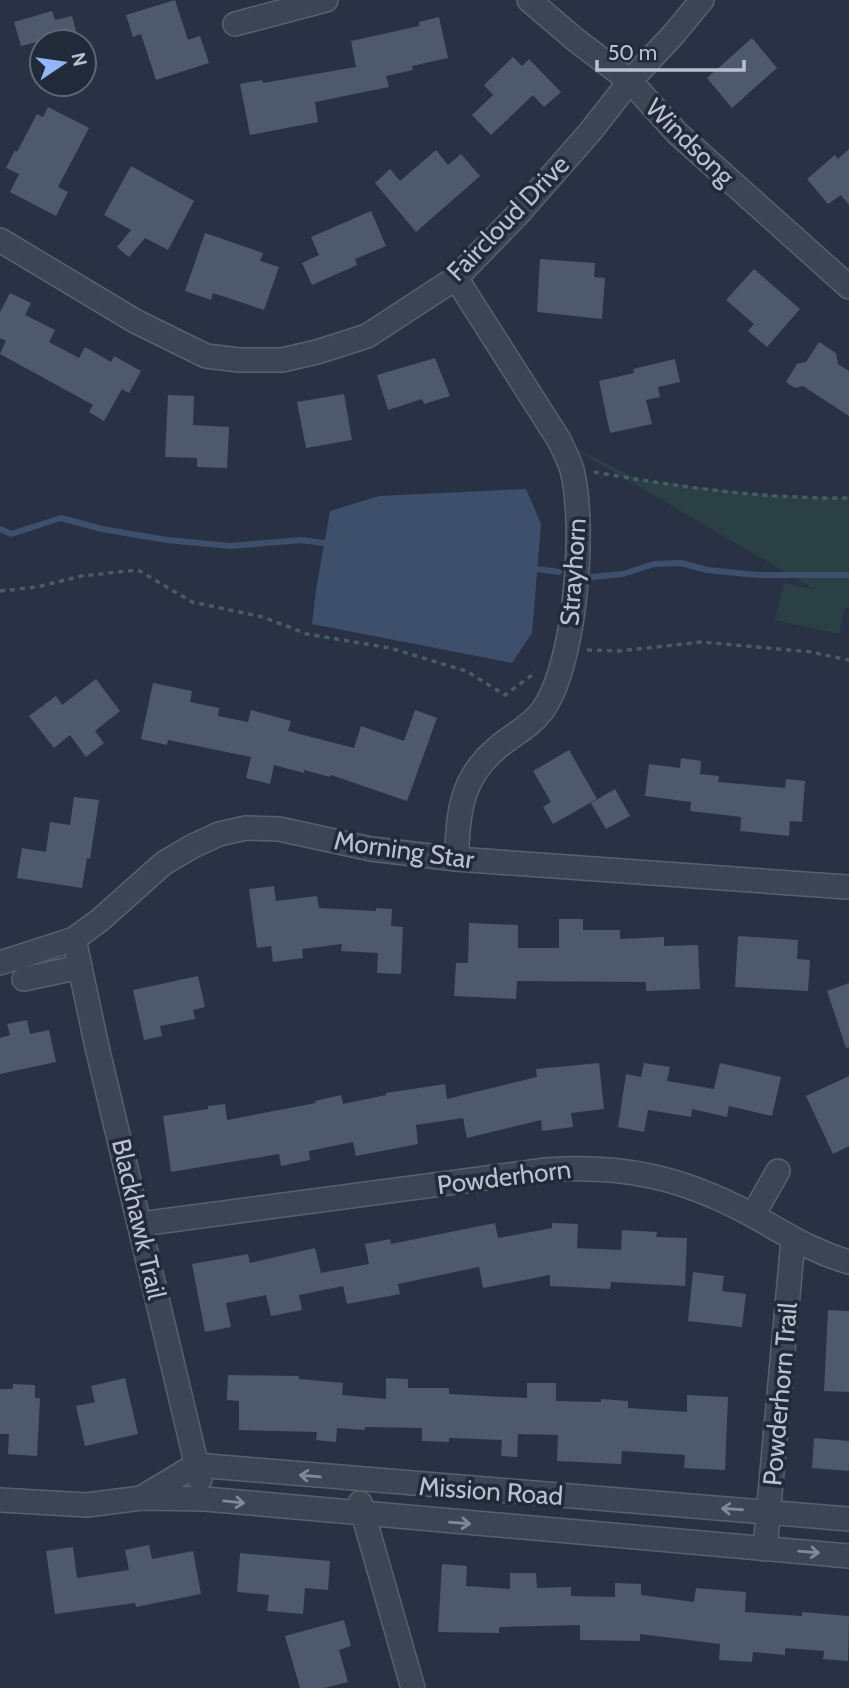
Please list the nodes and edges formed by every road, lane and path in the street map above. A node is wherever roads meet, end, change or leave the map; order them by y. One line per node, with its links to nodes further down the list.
1 (326, 0): 4 (street)
2 (529, 0): 5 (street, Windsong)
3 (702, 0): 5 (street, Faircloud Drive)
4 (235, 24)
5 (629, 81): 7 (street, Faircloud Drive); 8 (street, Windsong)
6 (0, 240): 7 (street, Faircloud Drive)
7 (456, 278): 9 (street, Strayhorn)
8 (849, 287)
9 (571, 468): 10 (path); 12 (street, Strayhorn)
10 (849, 498)
11 (0, 591): 14 (path)
12 (568, 649): 13 (path); 15 (street, Strayhorn)
13 (849, 660)
14 (538, 671)
15 (456, 859): 16 (street, Morning Star); 17 (street, Morning Star)
16 (847, 887)
17 (74, 939): 18 (street, Morning Star); 19 (street, Blackhawk Trail)
18 (0, 963)
19 (80, 967): 20 (street); 23 (street, Blackhawk Trail)
20 (24, 979)
21 (778, 1171): 22 (street)
22 (753, 1215): 23 (street, Powderhorn); 24 (street, Powderhorn)
23 (141, 1224): 26 (street, Blackhawk Trail)
24 (793, 1240): 25 (street, Powderhorn); 31 (street, Powderhorn Trail)
25 (849, 1262)
26 (196, 1465): 27 (street, Mission Road, one-way to 26); 28 (street, Mission Road); 29 (street, Blackhawk Trail)
27 (357, 1480): 31 (street, Mission Road, one-way to 27); 32 (street)
28 (141, 1498): 29 (street, Mission Road); 30 (street, Mission Road)
29 (205, 1499): 32 (street, Mission Road, one-way to 32)
30 (0, 1500)
31 (769, 1512): 33 (street, Mission Road); 34 (street, Powderhorn Trail)
32 (362, 1514): 34 (street, Mission Road, one-way to 34); 36 (street)
33 (849, 1519)
34 (765, 1549): 35 (street, Mission Road, one-way to 35)
35 (849, 1556)
36 (413, 1688)

